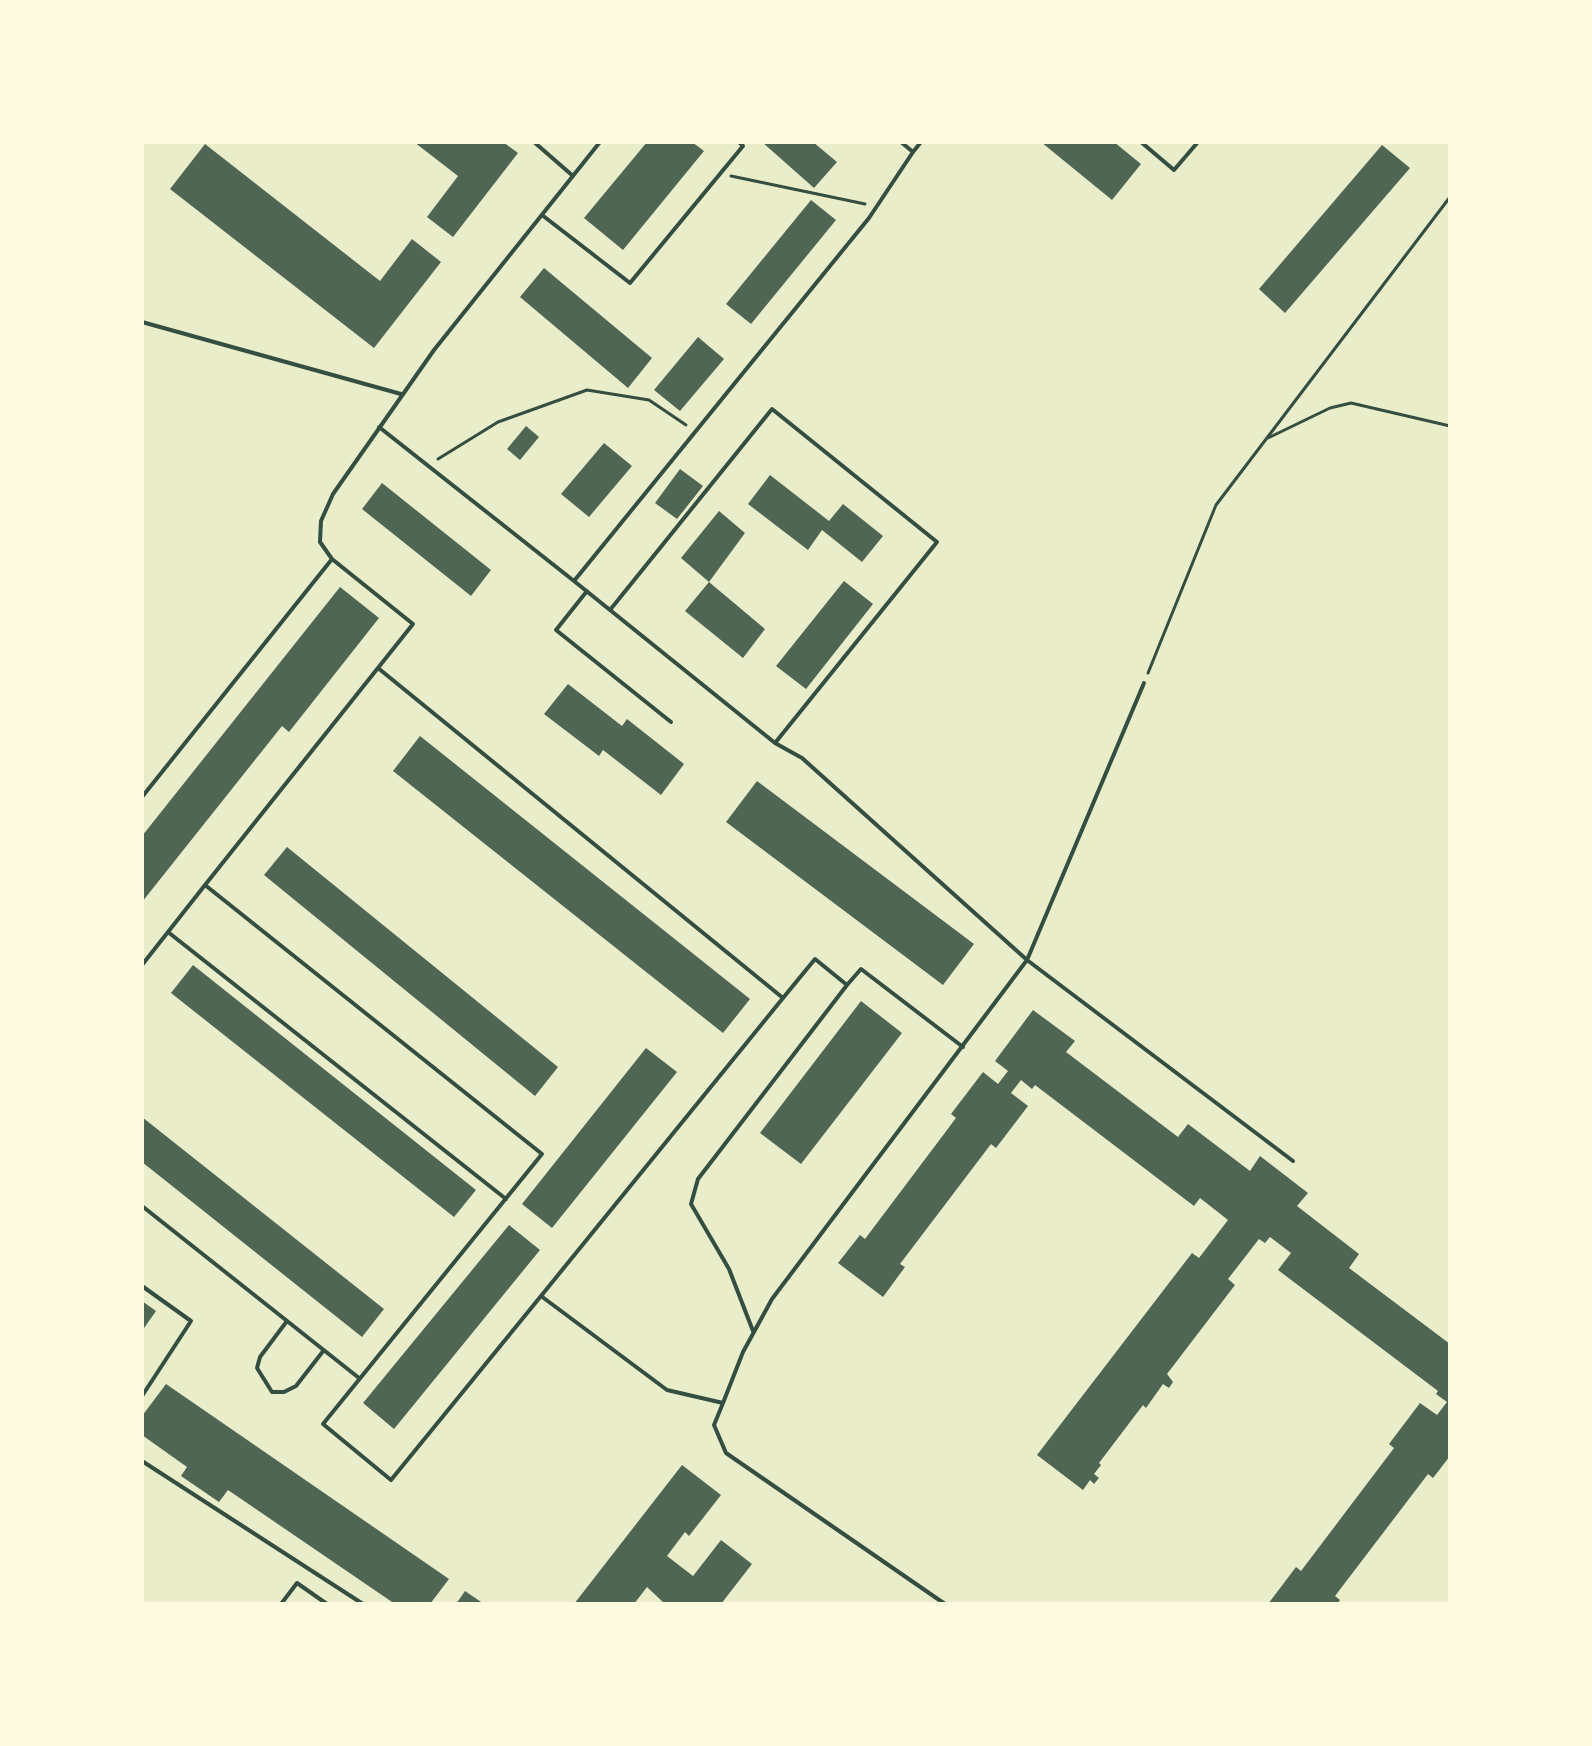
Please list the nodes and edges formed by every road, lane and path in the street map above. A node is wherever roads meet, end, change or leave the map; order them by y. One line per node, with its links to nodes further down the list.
1 (534, 142): 10 (lane)
2 (600, 142): 10 (lane)
3 (739, 142): 9 (lane)
4 (901, 142): 8 (lane)
5 (921, 142): 8 (lane)
6 (1141, 142): 7 (lane)
7 (1198, 142)
8 (913, 152): 12 (lane)
9 (720, 174): 12 (path); 13 (lane)
10 (573, 176): 13 (lane)
11 (1450, 197): 19 (path)
12 (877, 206): 18 (lane)
13 (542, 215): 15 (lane)
14 (142, 322): 15 (lane)
15 (401, 394): 17 (lane)
16 (1450, 426): 19 (path)
17 (379, 427): 20 (lane); 21 (lane)
18 (695, 432): 20 (path); 22 (lane)
19 (1265, 440): 26 (path)
20 (428, 466): 22 (lane)
21 (332, 559): 25 (lane); 29 (lane)
22 (574, 581): 23 (lane)
23 (587, 591): 24 (lane); 27 (lane)
24 (610, 610): 28 (lane); 28 (lane)
25 (378, 668): 30 (lane); 35 (lane)
26 (1144, 683): 32 (lane)
27 (671, 722)
28 (775, 743): 32 (lane)
29 (142, 797)
30 (205, 885): 31 (lane); 38 (lane)
31 (168, 932): 33 (lane); 38 (lane)
32 (1027, 960): 36 (lane); 37 (lane)
33 (142, 965)
34 (847, 985): 35 (lane); 36 (lane); 43 (lane)
35 (783, 998): 41 (lane)
36 (964, 1047): 43 (lane)
37 (1293, 1161)
38 (506, 1199): 45 (lane)
39 (142, 1206): 42 (lane)
40 (142, 1286): 46 (lane)
41 (541, 1296): 45 (lane); 47 (lane)
42 (287, 1321): 44 (lane); 44 (lane)
43 (754, 1333): 47 (lane)
44 (324, 1350): 45 (lane)
45 (359, 1378)
46 (142, 1396)
47 (723, 1403): 52 (lane)
48 (142, 1461): 51 (lane)
49 (281, 1604): 50 (lane)
50 (327, 1604)
51 (363, 1604)
52 (945, 1604)

